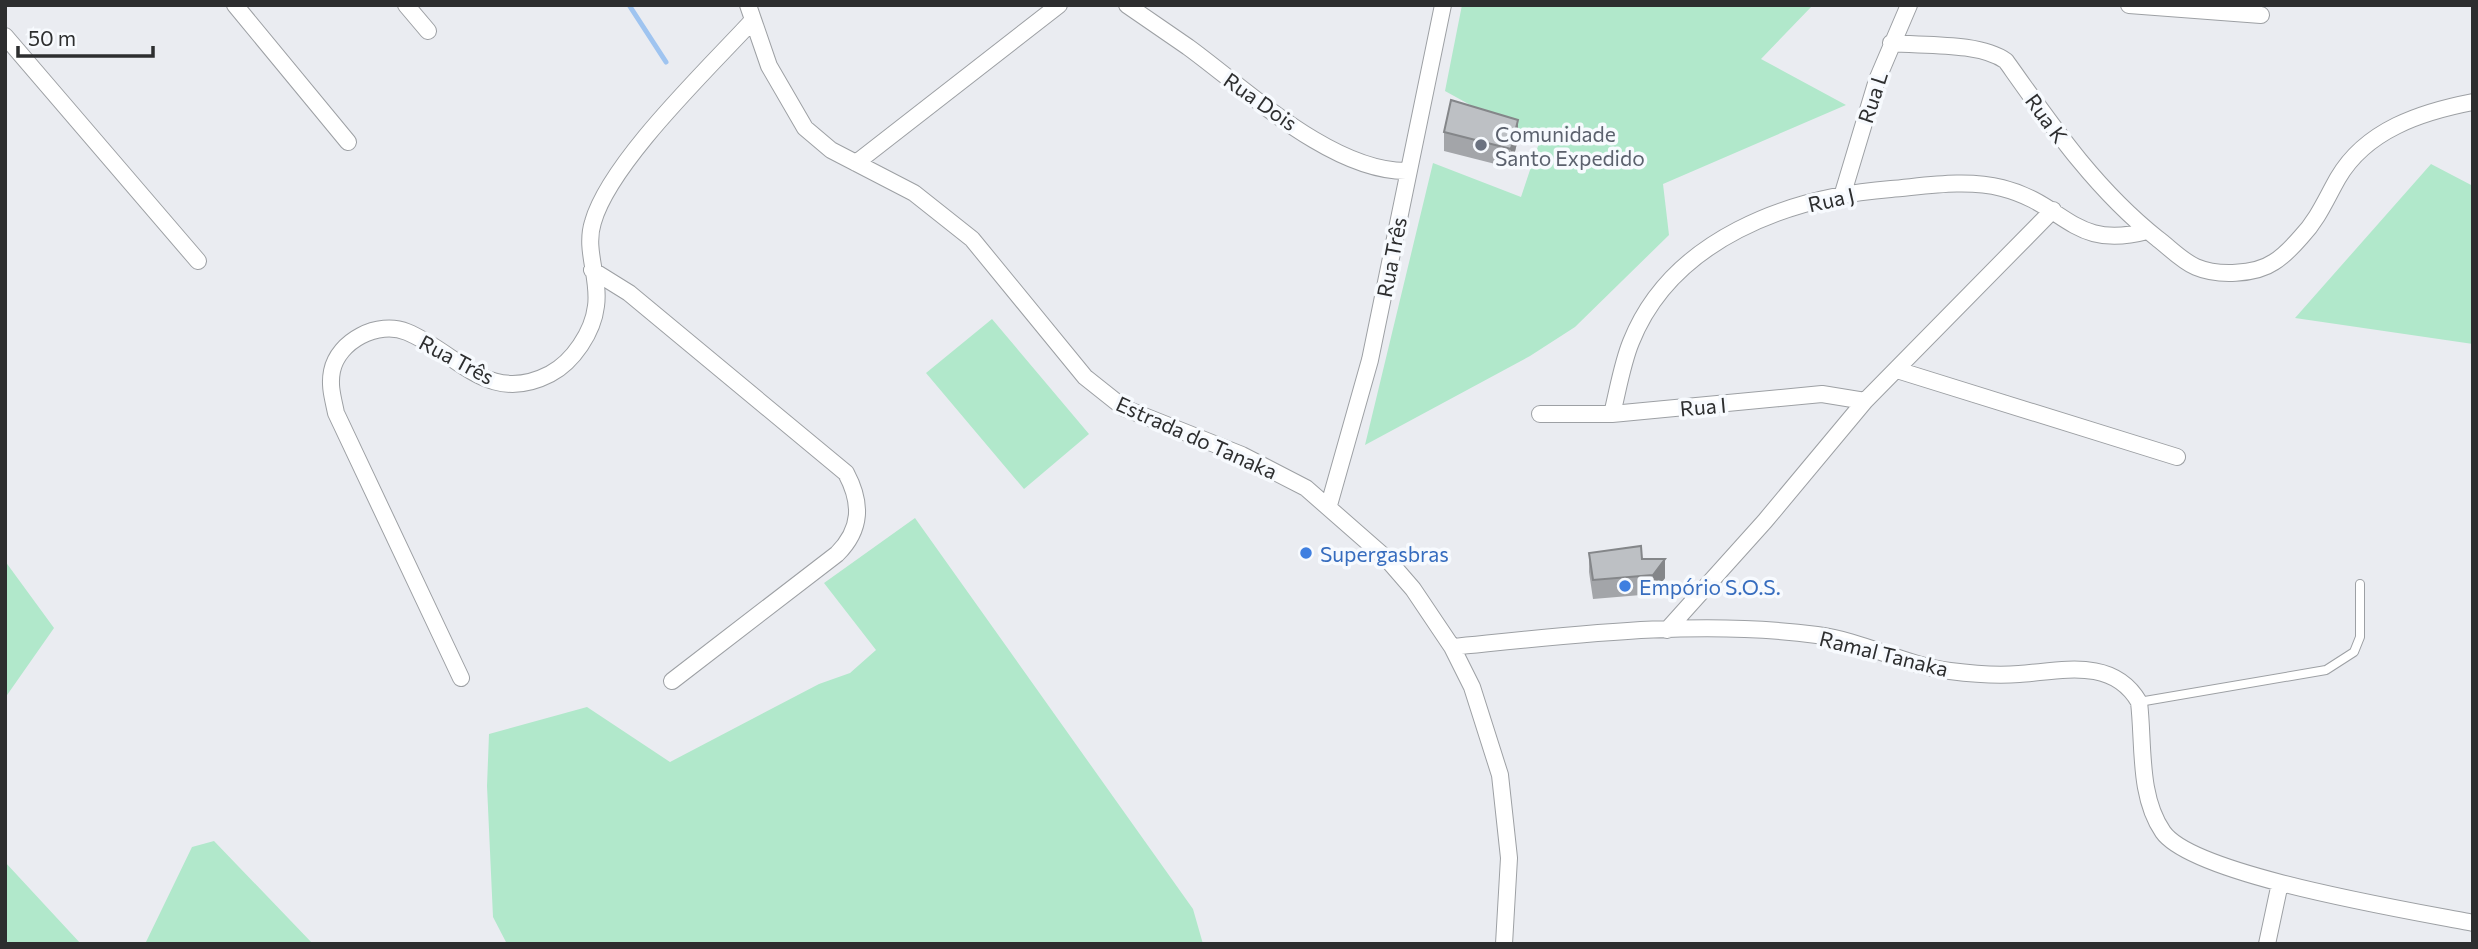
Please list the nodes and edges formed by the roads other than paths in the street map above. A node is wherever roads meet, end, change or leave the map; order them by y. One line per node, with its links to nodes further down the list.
1 (235, 5): 14 (street)
2 (406, 5): 10 (street)
3 (1059, 5): 15 (street)
4 (1127, 5): 16 (street, Rua Dois)
5 (1443, 5): 16 (street, Rua Três)
6 (1909, 5): 12 (street, Rua L)
7 (2129, 5): 9 (street)
8 (751, 13): 15 (street, Estrada do Tanaka); 21 (street, Rua Três)
9 (2261, 15)
10 (428, 31)
11 (5, 36): 20 (street)
12 (1891, 43): 17 (street, Rua L); 19 (street, Rua K)
13 (2473, 102): 19 (street, Rua K)
14 (348, 142)
15 (856, 163): 27 (street, Estrada do Tanaka)
16 (1407, 171): 27 (street, Rua Três)
17 (1843, 193): 18 (street, Rua J); 25 (street, Rua J)
18 (2053, 210): 19 (street, Rua J); 22 (street)
19 (2147, 230)
20 (198, 261)
21 (592, 270): 31 (street, Rua Três); 32 (street)
22 (1897, 370): 23 (street); 26 (street)
23 (1865, 401): 25 (street, Rua I); 29 (street)
24 (1539, 414): 25 (street, Rua I)
25 (1612, 414)
26 (2177, 457)
27 (1329, 505): 30 (street, Estrada do Tanaka)
28 (2360, 584): 33 (lane)
29 (1667, 630): 30 (street, Ramal Tanaka); 33 (street, Ramal Tanaka)
30 (1452, 647): 36 (street, Estrada do Tanaka)
31 (461, 678)
32 (672, 681)
33 (2139, 702): 34 (street)
34 (2280, 883): 35 (street); 37 (street)
35 (2473, 923)
36 (1504, 944)
37 (2267, 944)

